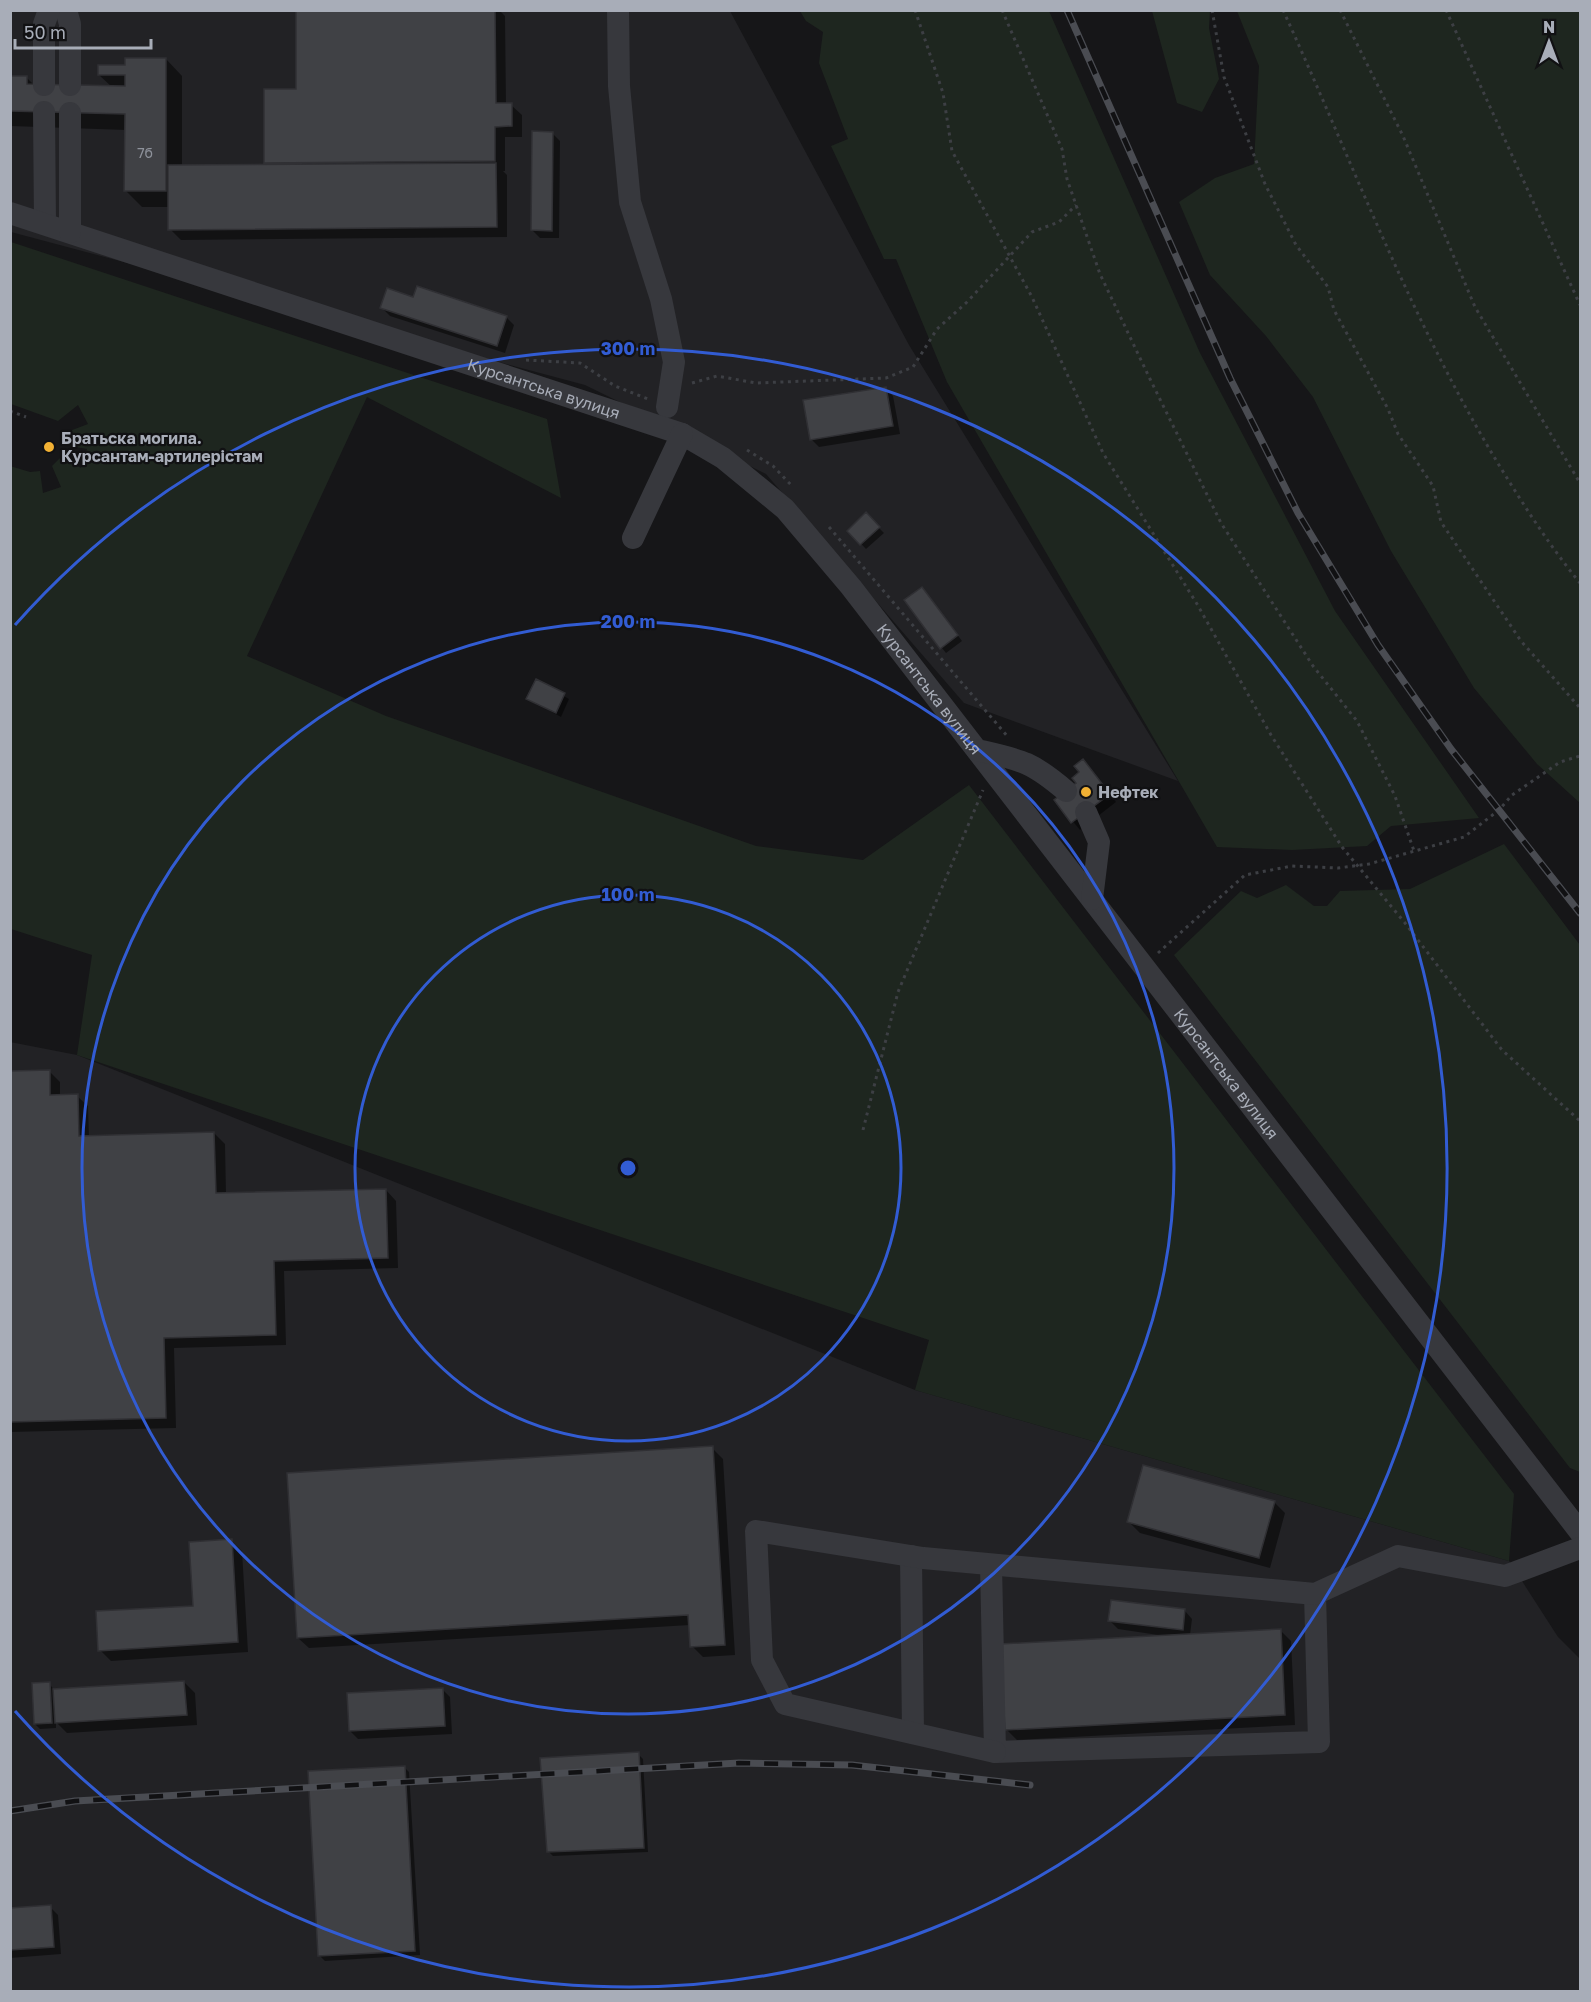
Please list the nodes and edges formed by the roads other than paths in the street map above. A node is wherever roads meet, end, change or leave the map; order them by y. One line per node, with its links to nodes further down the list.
1 (49, 10): 4 (street)
2 (66, 10): 5 (street)
3 (618, 10): 11 (street)
4 (44, 85)
5 (70, 85)
6 (44, 112): 9 (street)
7 (70, 113): 10 (street)
8 (10, 213): 9 (street, Курсантська вулиця)
9 (45, 224): 10 (street, Курсантська вулиця)
10 (70, 232): 12 (street, Курсантська вулиця)
11 (669, 398)
12 (682, 434): 13 (street); 14 (street, Курсантська вулиця)
13 (633, 538)
14 (977, 750): 15 (street); 17 (street, Курсантська вулиця)
15 (1065, 791)
16 (1086, 812): 17 (street)
17 (1092, 899): 18 (street, Курсантська вулиця)
18 (1581, 1532)
19 (1581, 1548): 22 (street)
20 (911, 1556): 21 (street); 23 (street); 23 (street)
21 (991, 1564): 22 (street); 24 (street)
22 (1315, 1594): 24 (street)
23 (913, 1733): 24 (street)
24 (995, 1752)

